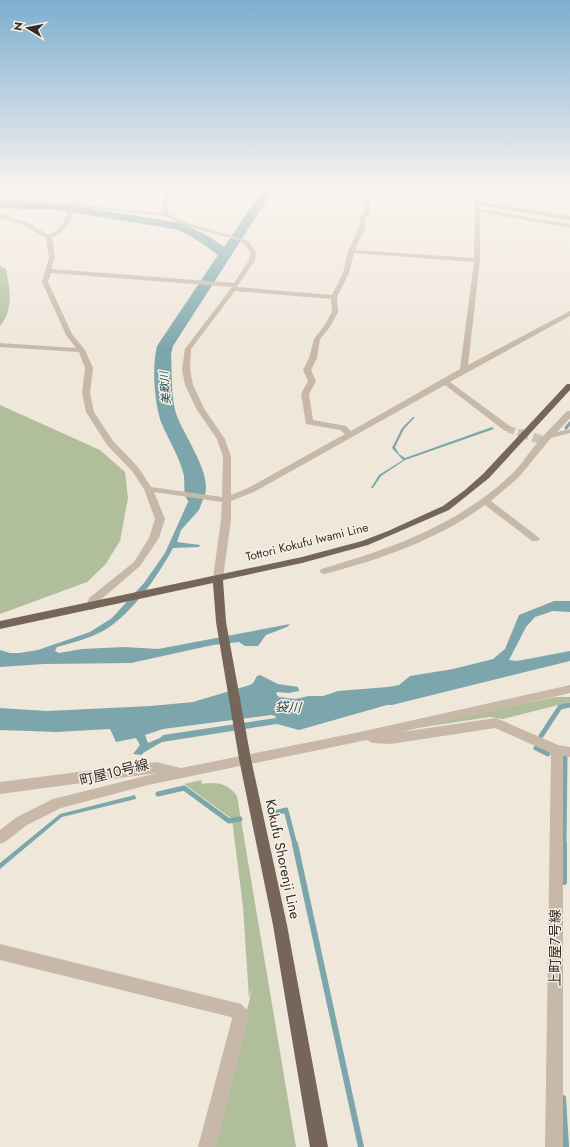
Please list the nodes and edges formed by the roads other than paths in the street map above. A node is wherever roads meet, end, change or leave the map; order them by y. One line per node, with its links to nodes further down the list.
1 (50, 243): 7 (street)
2 (246, 243): 8 (street)
3 (355, 243): 5 (street)
4 (477, 243): 6 (street)
5 (351, 252): 6 (street); 9 (street)
6 (477, 260): 13 (street)
7 (49, 271): 8 (street); 12 (street)
8 (235, 287): 9 (street); 22 (street)
9 (334, 297): 19 (street)
10 (570, 313): 13 (street)
11 (0, 345): 12 (street)
12 (82, 350): 21 (street)
13 (464, 370): 14 (street)
14 (445, 382): 17 (street); 19 (street)
15 (570, 386): 26 (main road, Tottori Kokufu Iwami Line)
16 (570, 413): 20 (street)
17 (508, 429)
18 (570, 431): 20 (street)
19 (351, 435): 22 (street)
20 (549, 436): 23 (street)
21 (148, 489): 22 (street); 27 (street)
22 (226, 500): 26 (street)
23 (485, 501): 24 (street); 25 (street)
24 (535, 539)
25 (325, 571)
26 (218, 578): 27 (main road, Tottori Kokufu Iwami Line); 32 (main road, Kokufu Shorenji Line)
27 (91, 606): 28 (main road, Tottori Kokufu Iwami Line)
28 (0, 624)
29 (570, 689): 30 (street)
30 (360, 737): 31 (street); 32 (street, 町屋10号線)
31 (563, 751): 39 (street, 上町屋7号線)
32 (245, 759): 33 (street, 町屋10号線); 38 (main road, Kokufu Shorenji Line)
33 (181, 773): 34 (street); 35 (street, 町屋10号線)
34 (0, 788)
35 (0, 838)
36 (0, 952): 37 (street)
37 (207, 1147)
38 (319, 1147)
39 (554, 1147)

